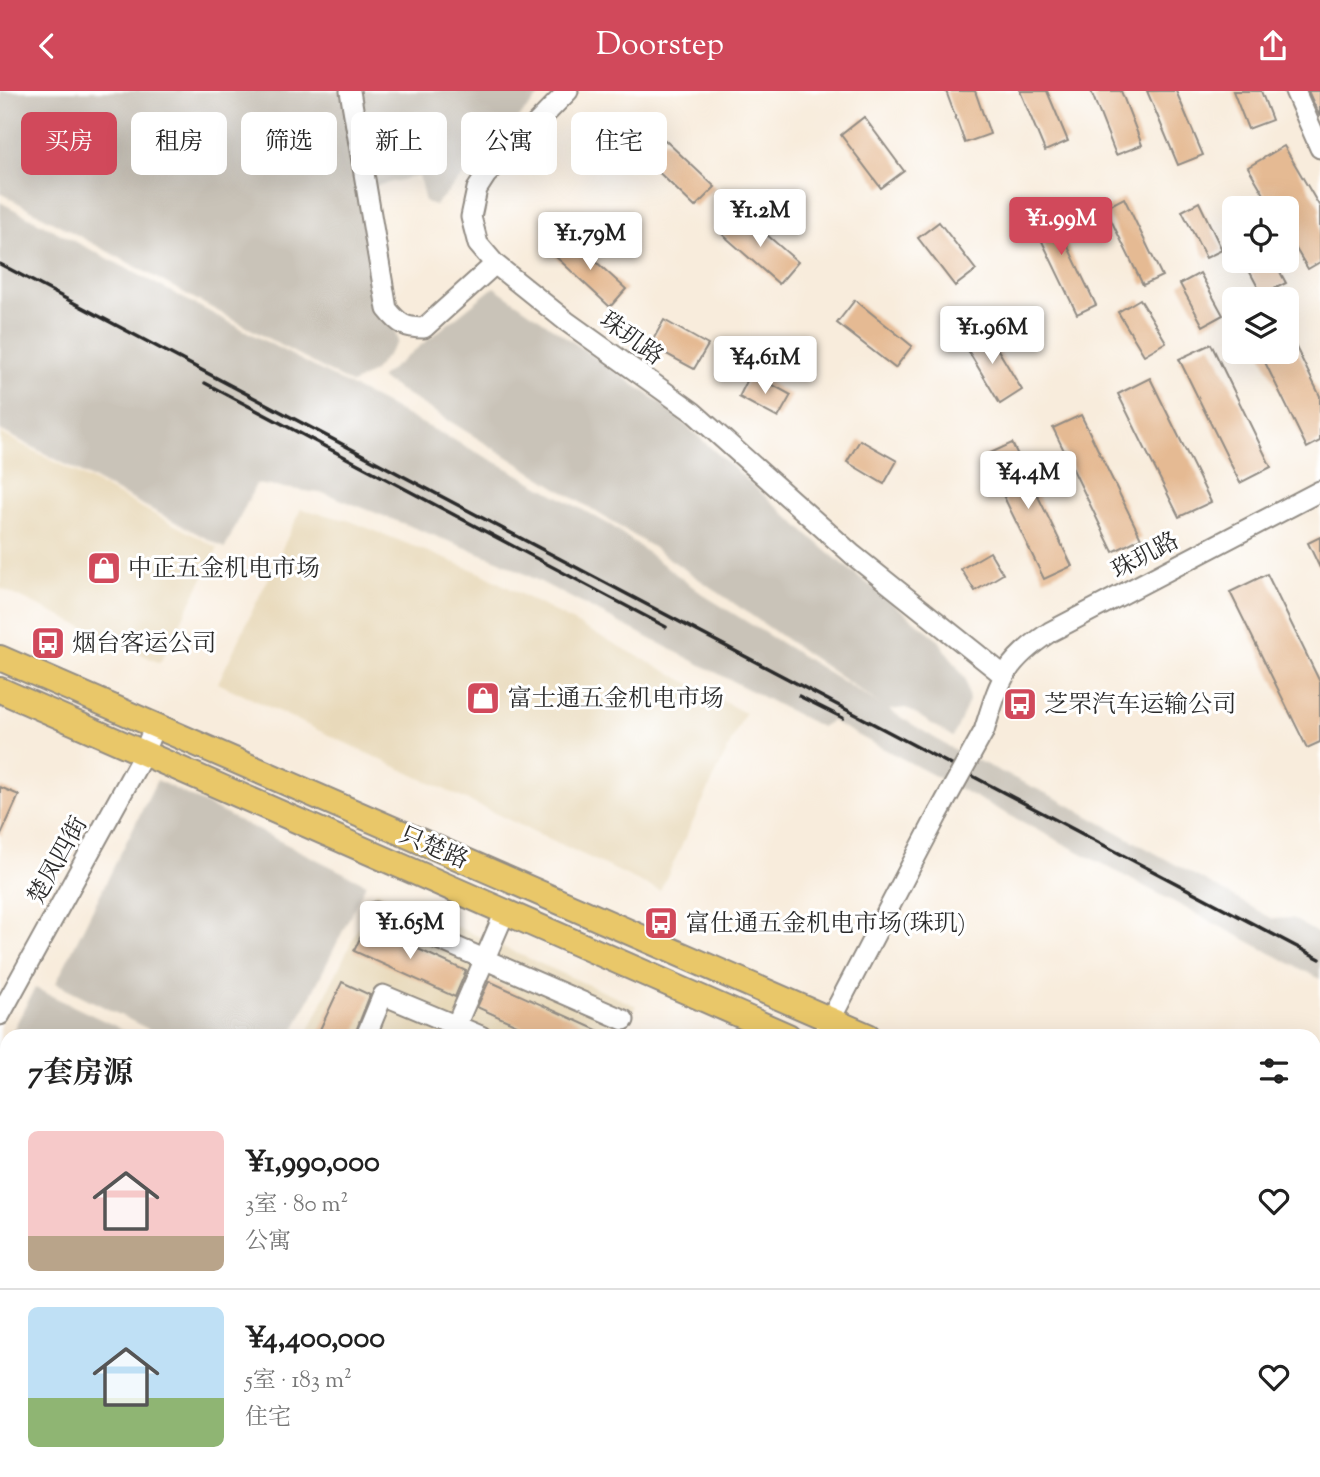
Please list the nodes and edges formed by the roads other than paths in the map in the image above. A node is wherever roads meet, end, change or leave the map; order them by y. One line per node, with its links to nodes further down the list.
1 (350, 91): 5 (street)
2 (568, 91): 5 (street, 珠玑路)
3 (1295, 91): 4 (street)
4 (1320, 148)
5 (495, 264): 8 (street, 珠玑路)
6 (1320, 491): 8 (street, 珠玑路)
7 (0, 658): 10 (main road, 只楚路)
8 (1002, 674): 17 (street, 珠玑路, bridge)
9 (0, 690): 11 (main road, 只楚路)
10 (154, 727): 11 (street, 楚凤四街); 17 (main road, 只楚路)
11 (143, 755): 13 (main road, 只楚路); 15 (street, 楚凤四街)
12 (376, 912): 14 (street)
13 (505, 912): 14 (street); 21 (main road, 只楚路)
14 (484, 960): 16 (street); 20 (street)
15 (0, 1015)
16 (624, 1020)
17 (826, 1027)
18 (369, 1029): 19 (street)
19 (449, 1029)
20 (454, 1029)
21 (772, 1029)

